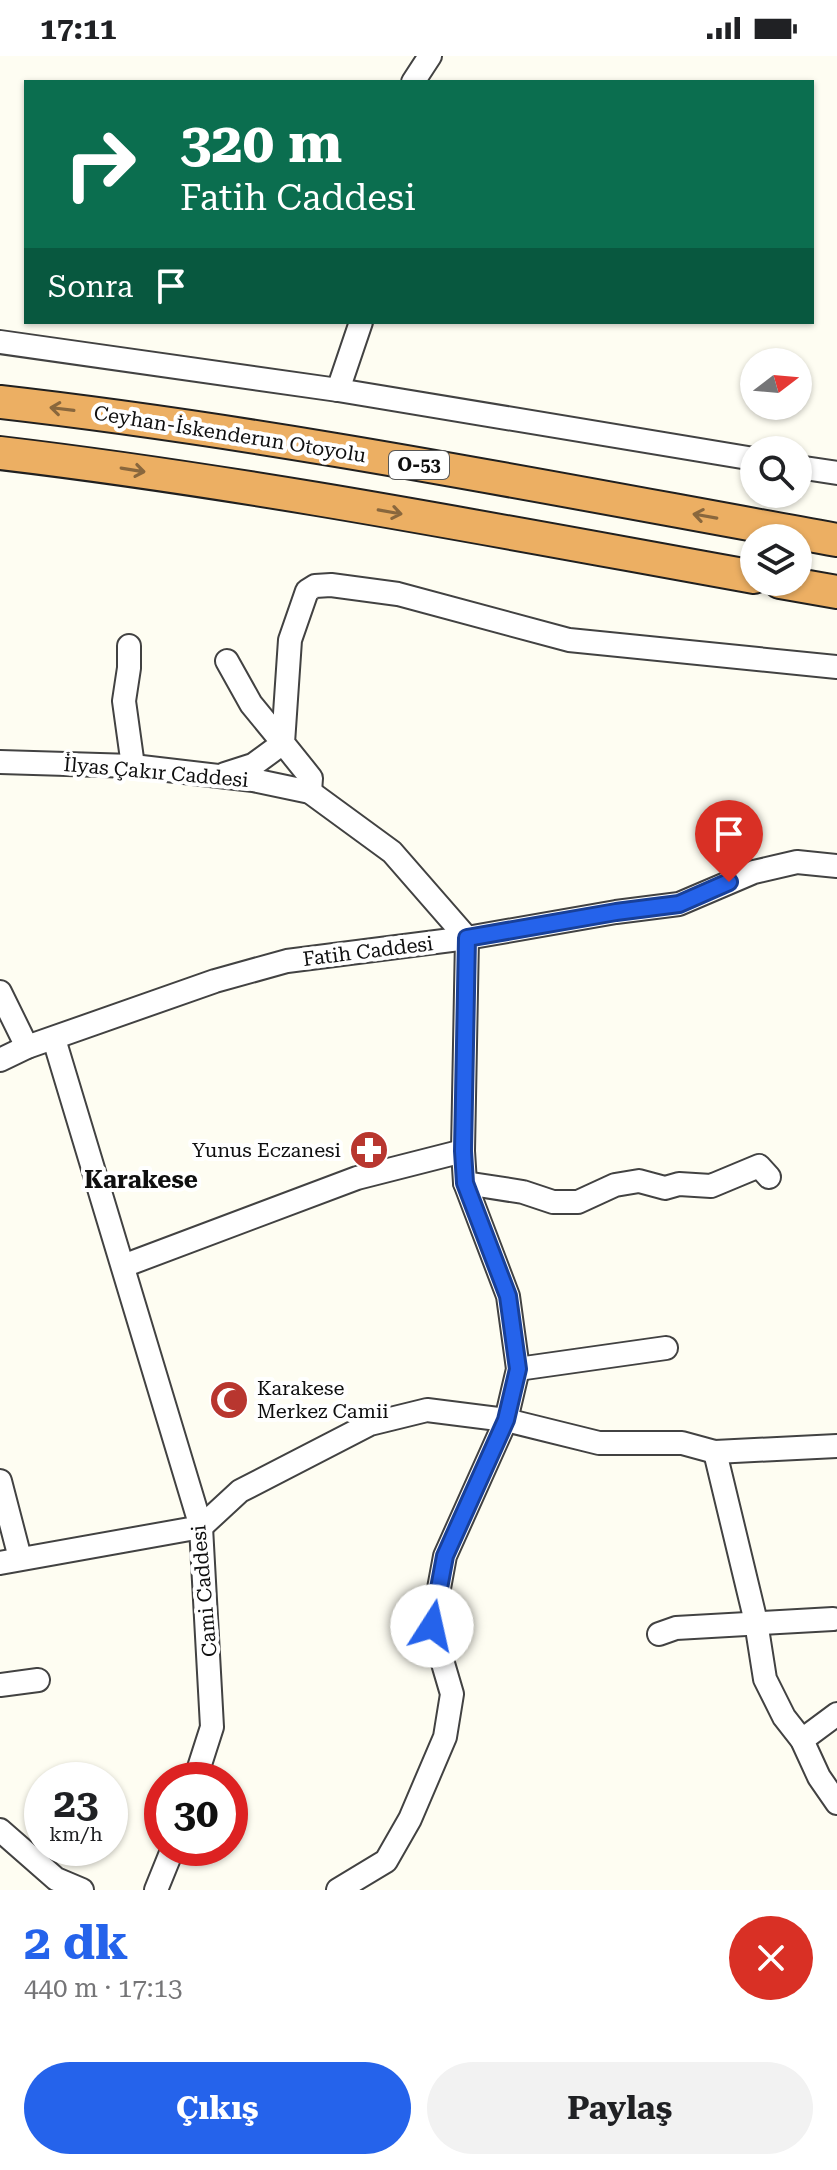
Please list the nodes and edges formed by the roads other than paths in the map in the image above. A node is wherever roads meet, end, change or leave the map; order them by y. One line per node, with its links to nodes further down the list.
1 (430, 56): 2 (street)
2 (414, 80)
3 (360, 324): 5 (street)
4 (0, 342): 5 (street)
5 (338, 390): 8 (street)
6 (0, 402): 11 (highway, Ceyhan-İskenderun Otoyolu / O-53, one-way to 6)
7 (0, 453): 12 (highway, one-way to 12)
8 (740, 457)
9 (812, 469): 10 (street)
10 (837, 473)
11 (837, 540)
12 (740, 575)
13 (812, 588): 14 (highway)
14 (837, 592)
15 (129, 646): 20 (street)
16 (227, 661): 18 (street)
17 (837, 667): 18 (street)
18 (283, 743): 21 (street); 22 (street)
19 (0, 762): 20 (street, İlyas Çakır Caddesi)
20 (133, 766): 21 (street, İlyas Çakır Caddesi)
21 (216, 776): 22 (street, İlyas Çakır Caddesi)
22 (310, 792): 24 (street)
23 (837, 866): 24 (street, Fatih Caddesi)
24 (467, 938): 26 (street, Fatih Caddesi); 29 (street)
25 (0, 992): 27 (street)
26 (54, 1039): 27 (street, Fatih Caddesi); 32 (street, Cami Caddesi)
27 (27, 1047): 28 (street, Fatih Caddesi)
28 (0, 1060)
29 (463, 1151): 31 (street); 32 (street)
30 (769, 1177): 31 (street)
31 (465, 1183): 34 (street)
32 (123, 1266): 39 (street, Cami Caddesi)
33 (666, 1348): 34 (street)
34 (518, 1369): 35 (street)
35 (506, 1420): 37 (street); 39 (street); 54 (street)
36 (837, 1446): 37 (street)
37 (715, 1452): 42 (street)
38 (0, 1481): 40 (street)
39 (201, 1527): 40 (street); 48 (street, Cami Caddesi)
40 (10, 1560)
41 (833, 1619): 42 (street)
42 (756, 1622): 43 (street); 47 (street)
43 (659, 1634)
44 (38, 1680): 45 (street)
45 (0, 1685)
46 (837, 1714): 47 (street)
47 (802, 1740): 49 (street)
48 (201, 1762)
49 (837, 1803)
50 (0, 1830): 52 (street)
51 (166, 1866): 53 (street)
52 (82, 1890)
53 (156, 1890)
54 (338, 1890)

